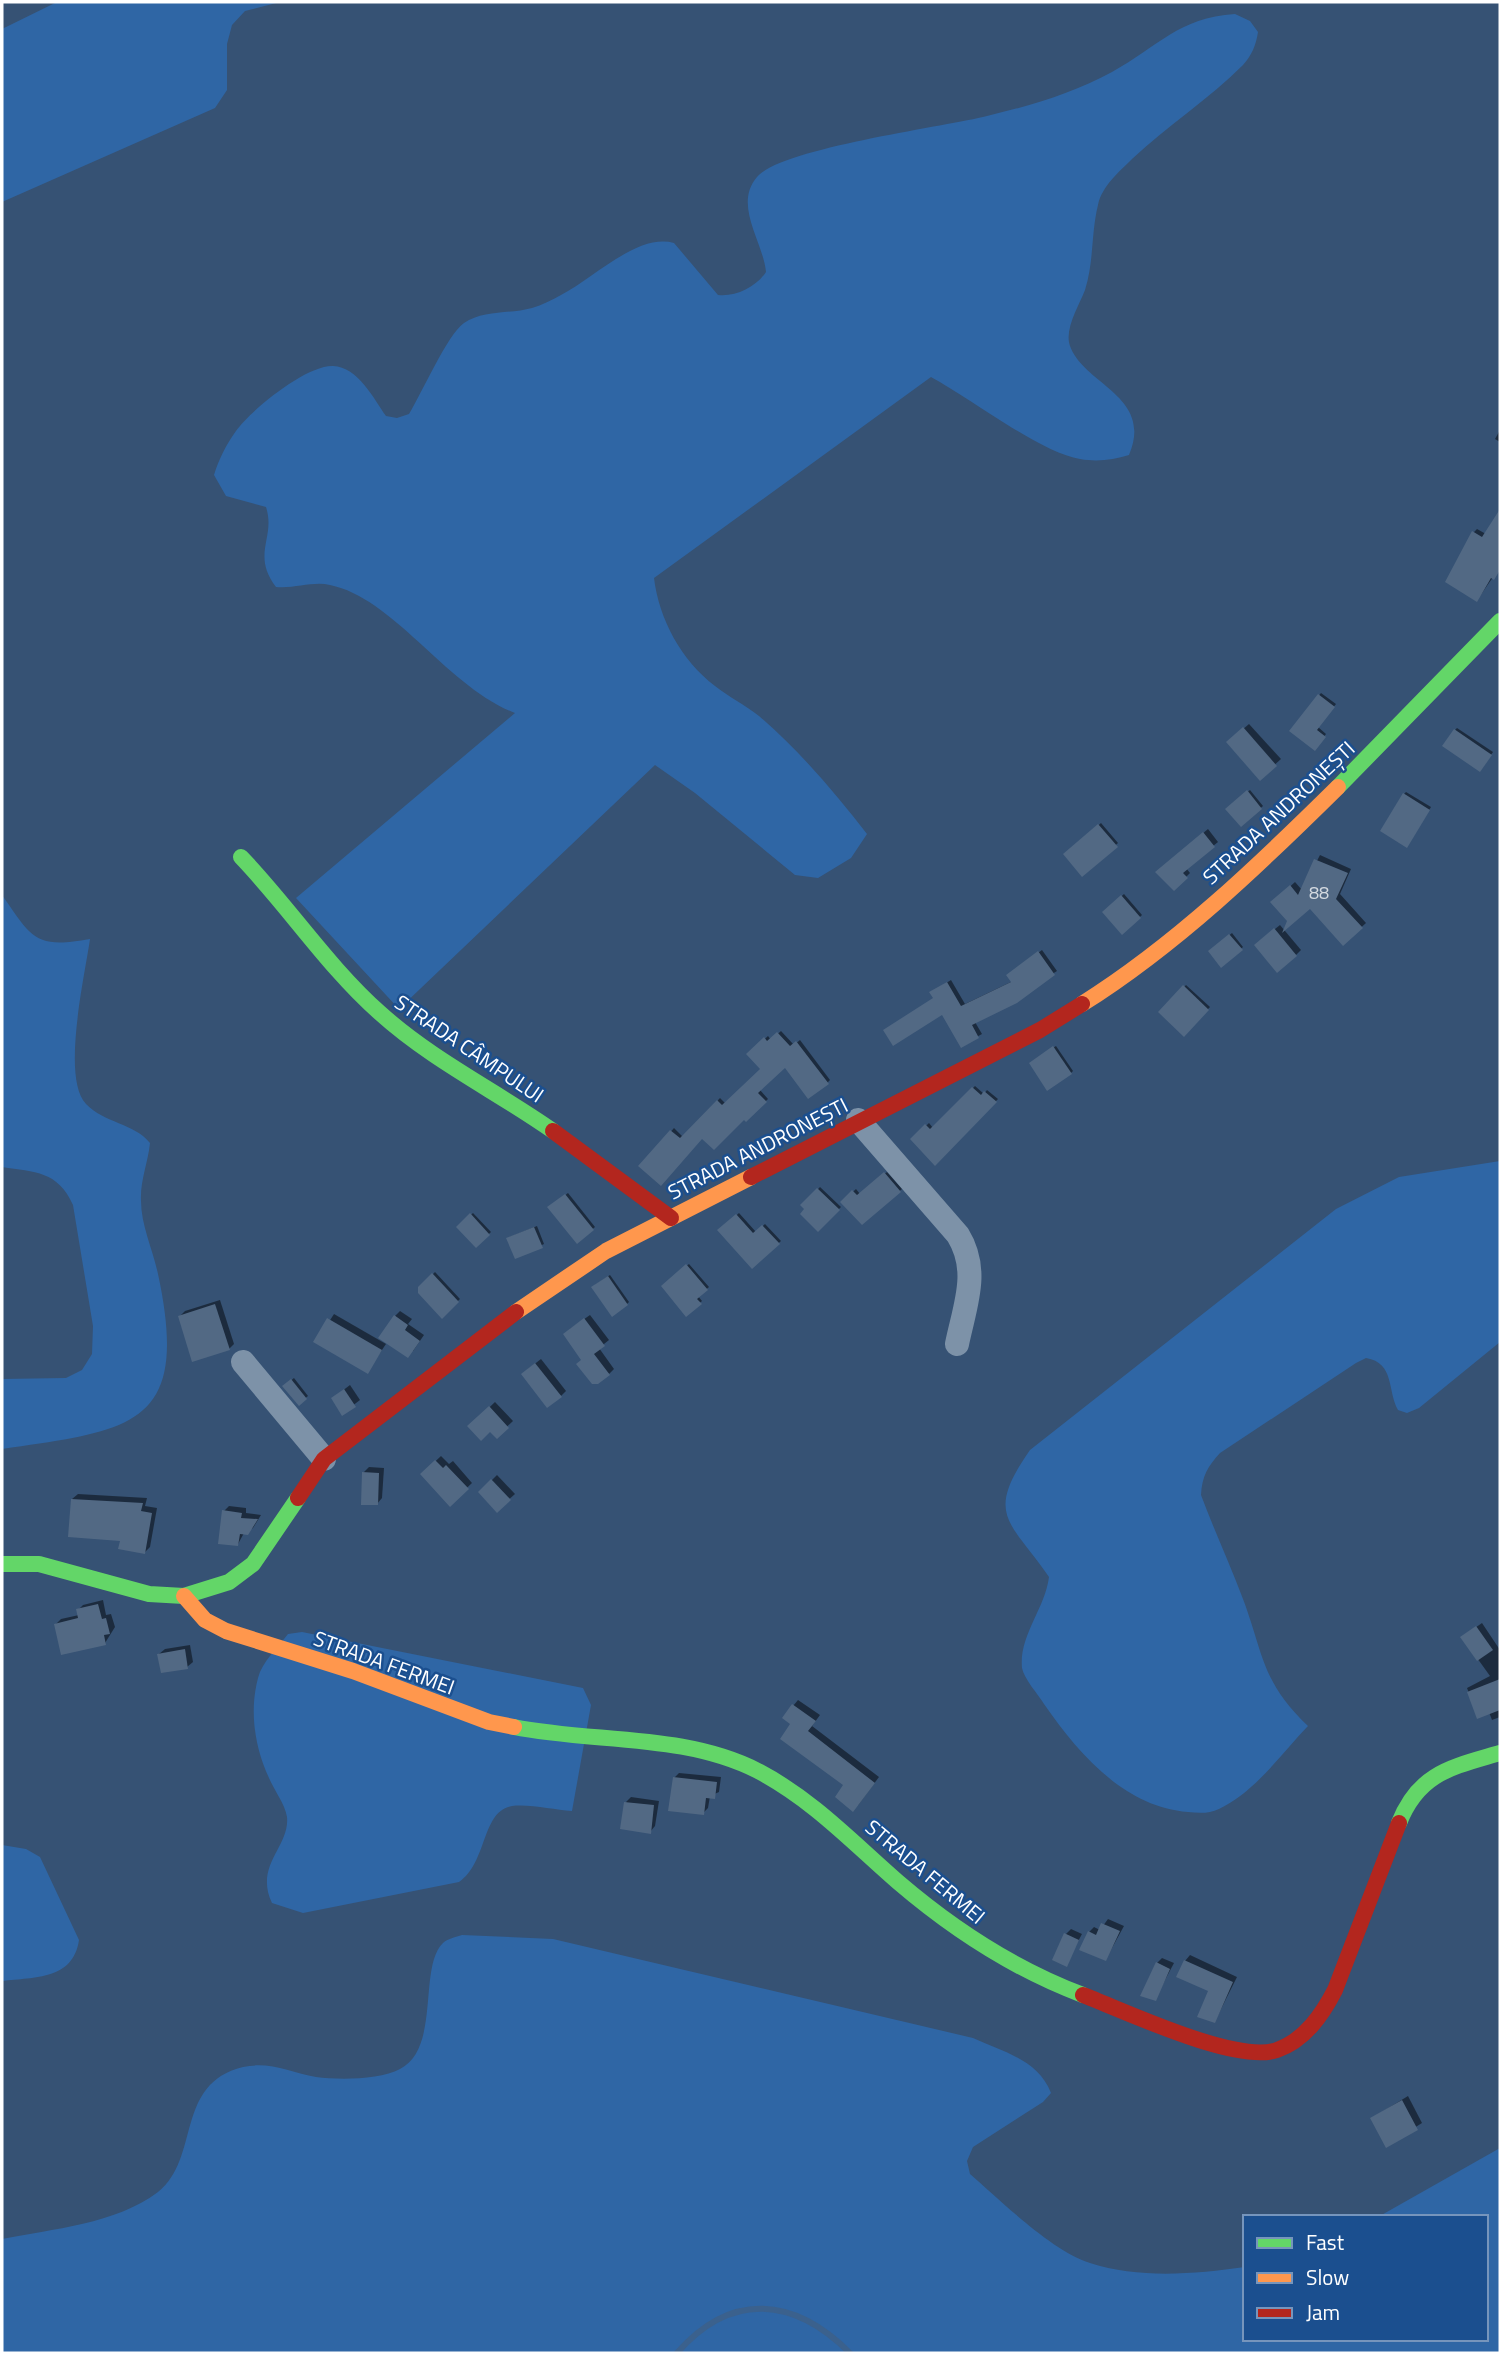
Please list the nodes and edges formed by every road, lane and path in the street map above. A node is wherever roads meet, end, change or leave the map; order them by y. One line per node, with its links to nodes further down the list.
1 (1500, 621): 3 (street, STRADA ANDRONEȘTI)
2 (241, 857): 4 (street, STRADA CÂMPULUI)
3 (859, 1120): 4 (street, STRADA ANDRONEȘTI); 5 (street)
4 (671, 1218): 7 (street, STRADA ANDRONEȘTI)
5 (957, 1344)
6 (243, 1362): 7 (street)
7 (324, 1459): 9 (street, STRADA ANDRONEȘTI)
8 (2, 1564): 9 (street, STRADA ANDRONEȘTI)
9 (184, 1596): 10 (street, STRADA FERMEI)
10 (1500, 1753)

